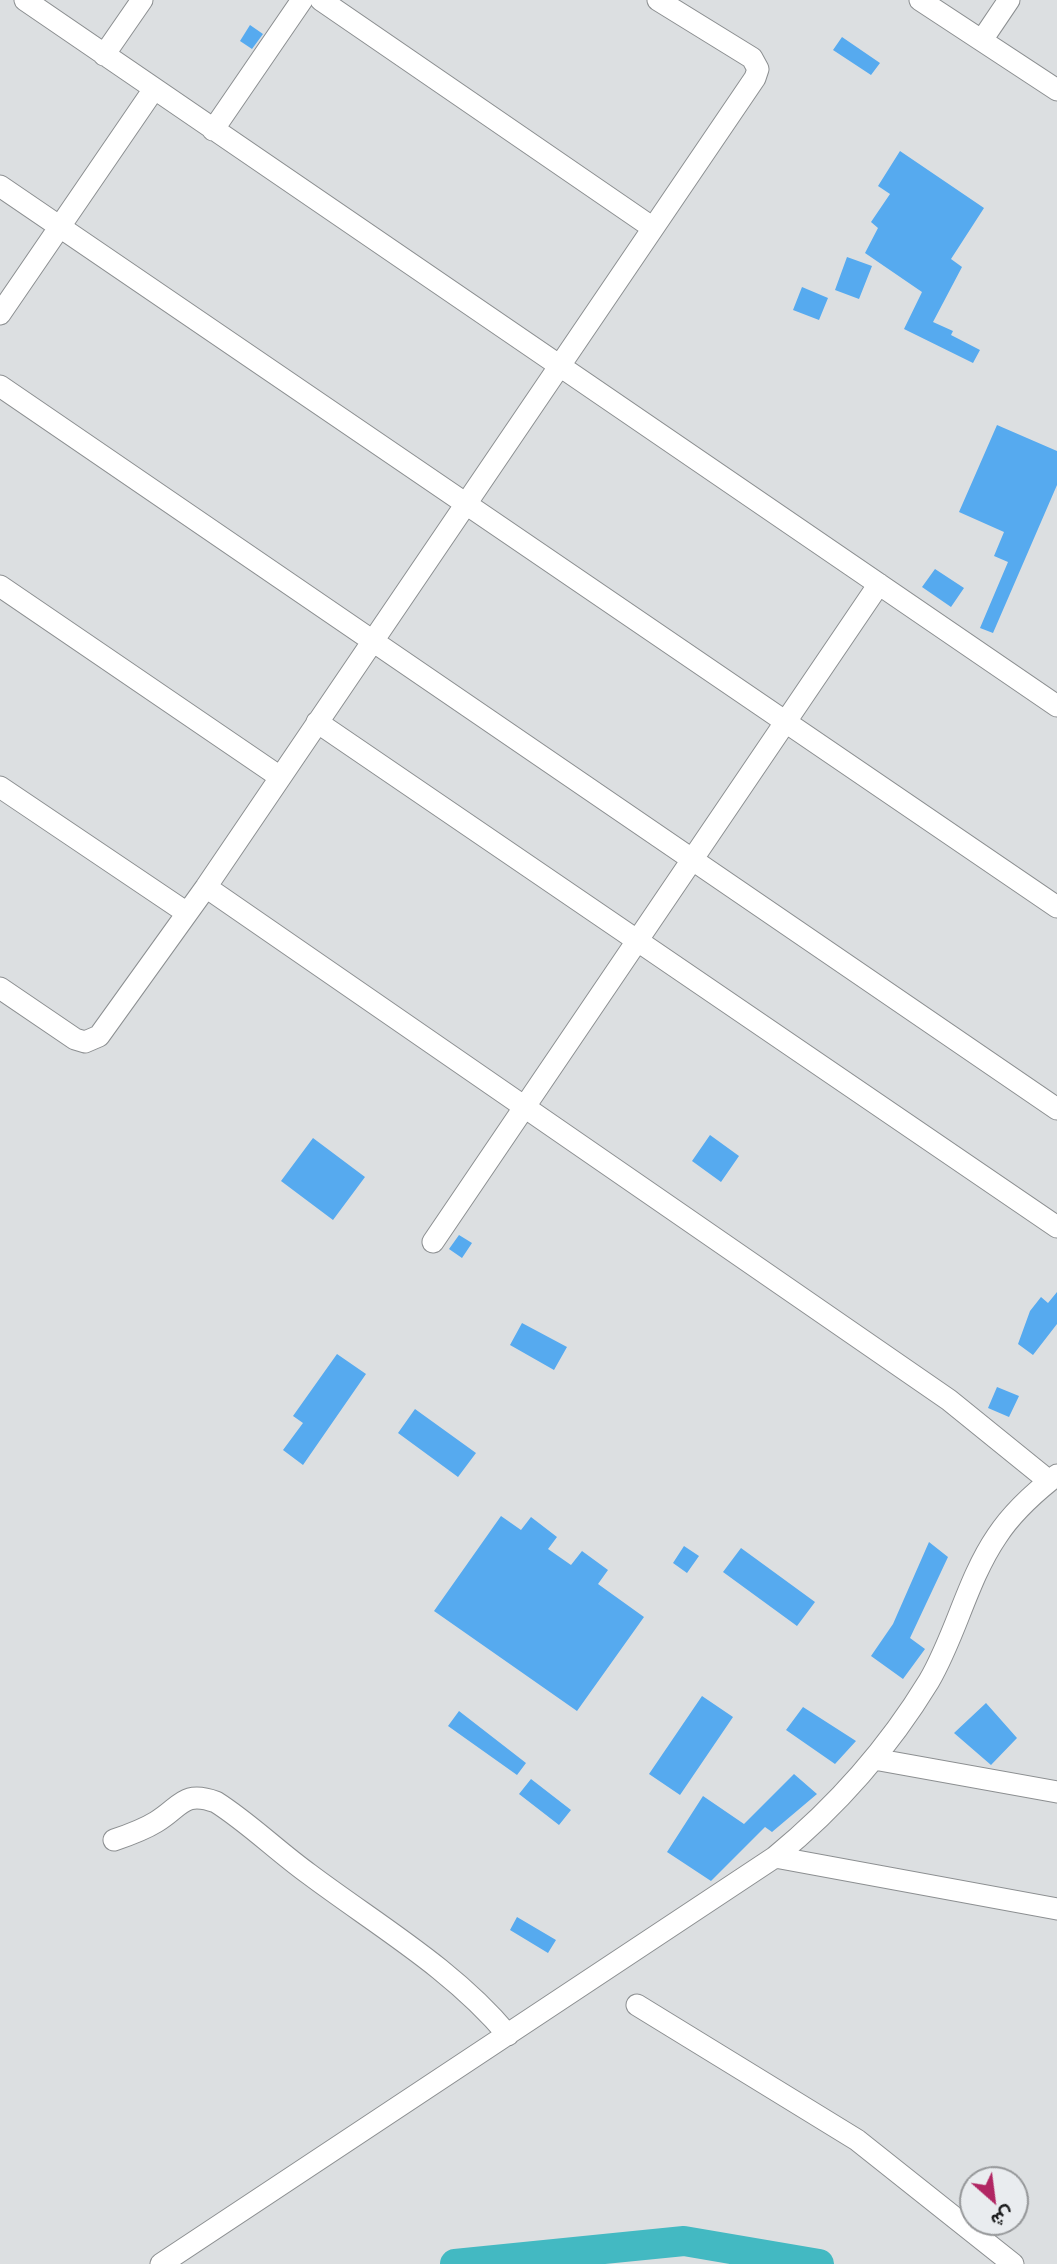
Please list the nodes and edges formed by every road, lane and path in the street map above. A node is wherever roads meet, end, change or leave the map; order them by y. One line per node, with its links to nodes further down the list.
1 (25, 0): 9 (street)
2 (142, 0): 9 (street)
3 (302, 0): 12 (street)
4 (321, 0): 15 (street)
5 (658, 0): 15 (street)
6 (920, 0): 8 (street)
7 (1009, 0): 8 (street)
8 (982, 40): 11 (street)
9 (104, 55): 10 (street)
10 (154, 89): 12 (street); 14 (street)
11 (1057, 90)
12 (213, 130): 17 (street)
13 (0, 186): 14 (street)
14 (60, 226): 16 (street); 19 (street)
15 (653, 228): 17 (street)
16 (0, 314)
17 (559, 366): 19 (street); 20 (street)
18 (0, 386): 22 (street)
19 (466, 503): 22 (street); 24 (street)
20 (879, 584): 23 (street); 24 (street)
21 (0, 586): 26 (street)
22 (372, 641): 25 (street); 28 (street)
23 (1057, 706)
24 (786, 721): 28 (street); 30 (street)
25 (317, 722): 26 (street); 32 (street)
26 (280, 777): 29 (street)
27 (0, 787): 31 (street)
28 (692, 859): 32 (street); 35 (street)
29 (206, 887): 31 (street); 34 (street)
30 (1057, 907)
31 (187, 913): 33 (street)
32 (636, 942): 34 (street); 36 (street)
33 (0, 988)
34 (525, 1107): 37 (street); 38 (street)
35 (1057, 1109)
36 (1057, 1227)
37 (433, 1242)
38 (1053, 1478): 39 (street)
39 (874, 1759): 40 (street); 42 (street)
40 (1057, 1792)
41 (114, 1840): 45 (street)
42 (775, 1857): 43 (street); 45 (street)
43 (1057, 1909)
44 (637, 2006): 47 (street)
45 (508, 2035): 46 (street)
46 (161, 2264)
47 (1013, 2264)

